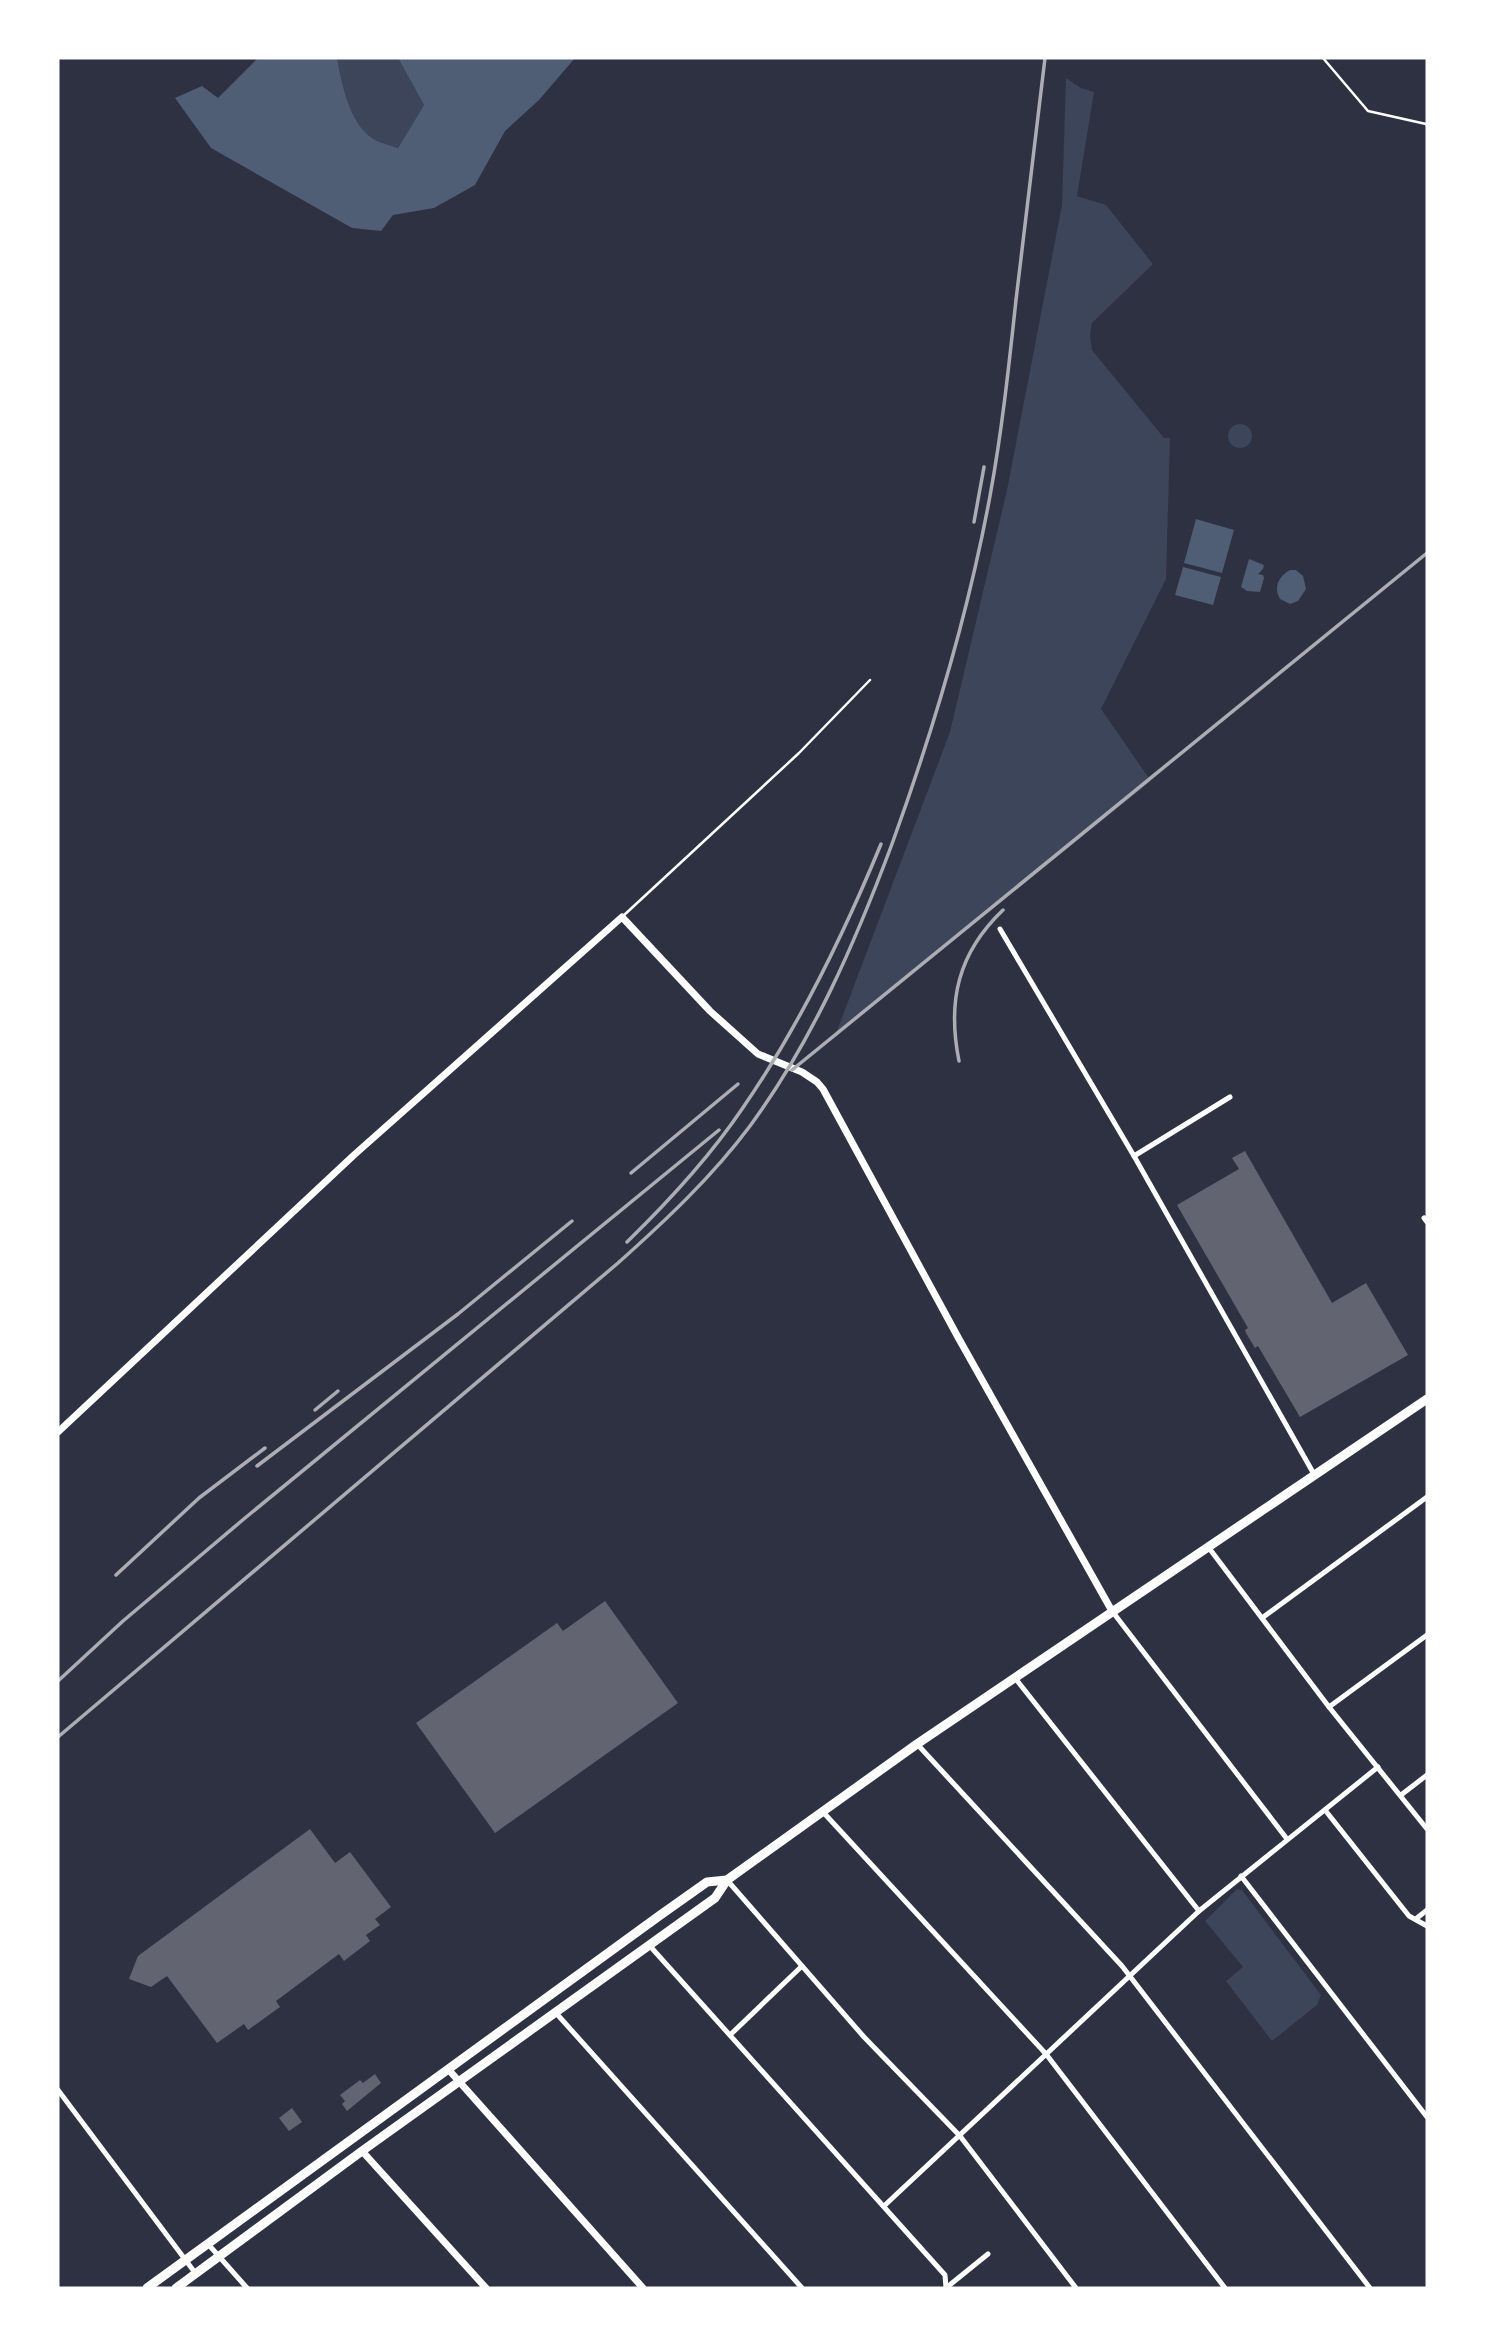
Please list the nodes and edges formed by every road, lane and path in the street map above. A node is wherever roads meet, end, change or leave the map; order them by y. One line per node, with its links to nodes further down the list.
1 (1323, 58): 2 (lane)
2 (1427, 126)
3 (870, 680): 4 (lane)
4 (622, 918): 9 (street); 13 (street)
5 (1000, 929): 7 (street)
6 (1230, 1097): 7 (street)
7 (1135, 1156): 10 (street)
8 (1427, 1399): 10 (main road)
9 (58, 1432)
10 (1315, 1476): 12 (main road)
11 (1427, 1497): 14 (street)
12 (1209, 1548): 13 (main road); 14 (street)
13 (1112, 1611): 16 (main road); 25 (street)
14 (1262, 1618): 17 (street)
15 (1427, 1635): 17 (street)
16 (1015, 1678): 18 (main road); 29 (street)
17 (1329, 1707): 19 (street)
18 (917, 1744): 23 (main road); 34 (street)
19 (1378, 1767): 21 (street); 22 (street)
20 (1427, 1775): 21 (street)
21 (1401, 1795): 24 (street)
22 (1325, 1810): 25 (street); 30 (street)
23 (822, 1812): 27 (main road); 37 (street)
24 (1427, 1829)
25 (1287, 1839): 26 (street)
26 (1241, 1876): 29 (street); 41 (street)
27 (727, 1880): 32 (main road); 33 (street); 38 (main road)
28 (1427, 1910): 30 (street)
29 (1199, 1911): 34 (street)
30 (1417, 1918): 31 (street)
31 (1427, 1926)
32 (649, 1945): 35 (main road); 36 (street)
33 (802, 1966): 36 (street); 42 (street)
34 (1130, 1976): 37 (street); 59 (street)
35 (556, 2013): 39 (main road); 55 (street)
36 (730, 2035): 44 (street)
37 (1046, 2054): 42 (street); 58 (street)
38 (448, 2069): 39 (street); 45 (main road)
39 (459, 2083): 43 (main road); 54 (street)
40 (58, 2090): 48 (street)
41 (1427, 2117)
42 (960, 2136): 44 (street); 57 (street)
43 (362, 2151): 47 (main road); 53 (street)
44 (884, 2206): 56 (street)
45 (208, 2244): 47 (street); 48 (main road)
46 (988, 2254): 56 (street)
47 (220, 2257): 49 (main road); 52 (street)
48 (186, 2260): 49 (street); 50 (main road)
49 (196, 2274): 51 (main road)
50 (147, 2288)
51 (176, 2288)
52 (247, 2288)
53 (486, 2288)
54 (643, 2288)
55 (802, 2288)
56 (946, 2288)
57 (1076, 2288)
58 (1225, 2288)
59 (1370, 2288)

